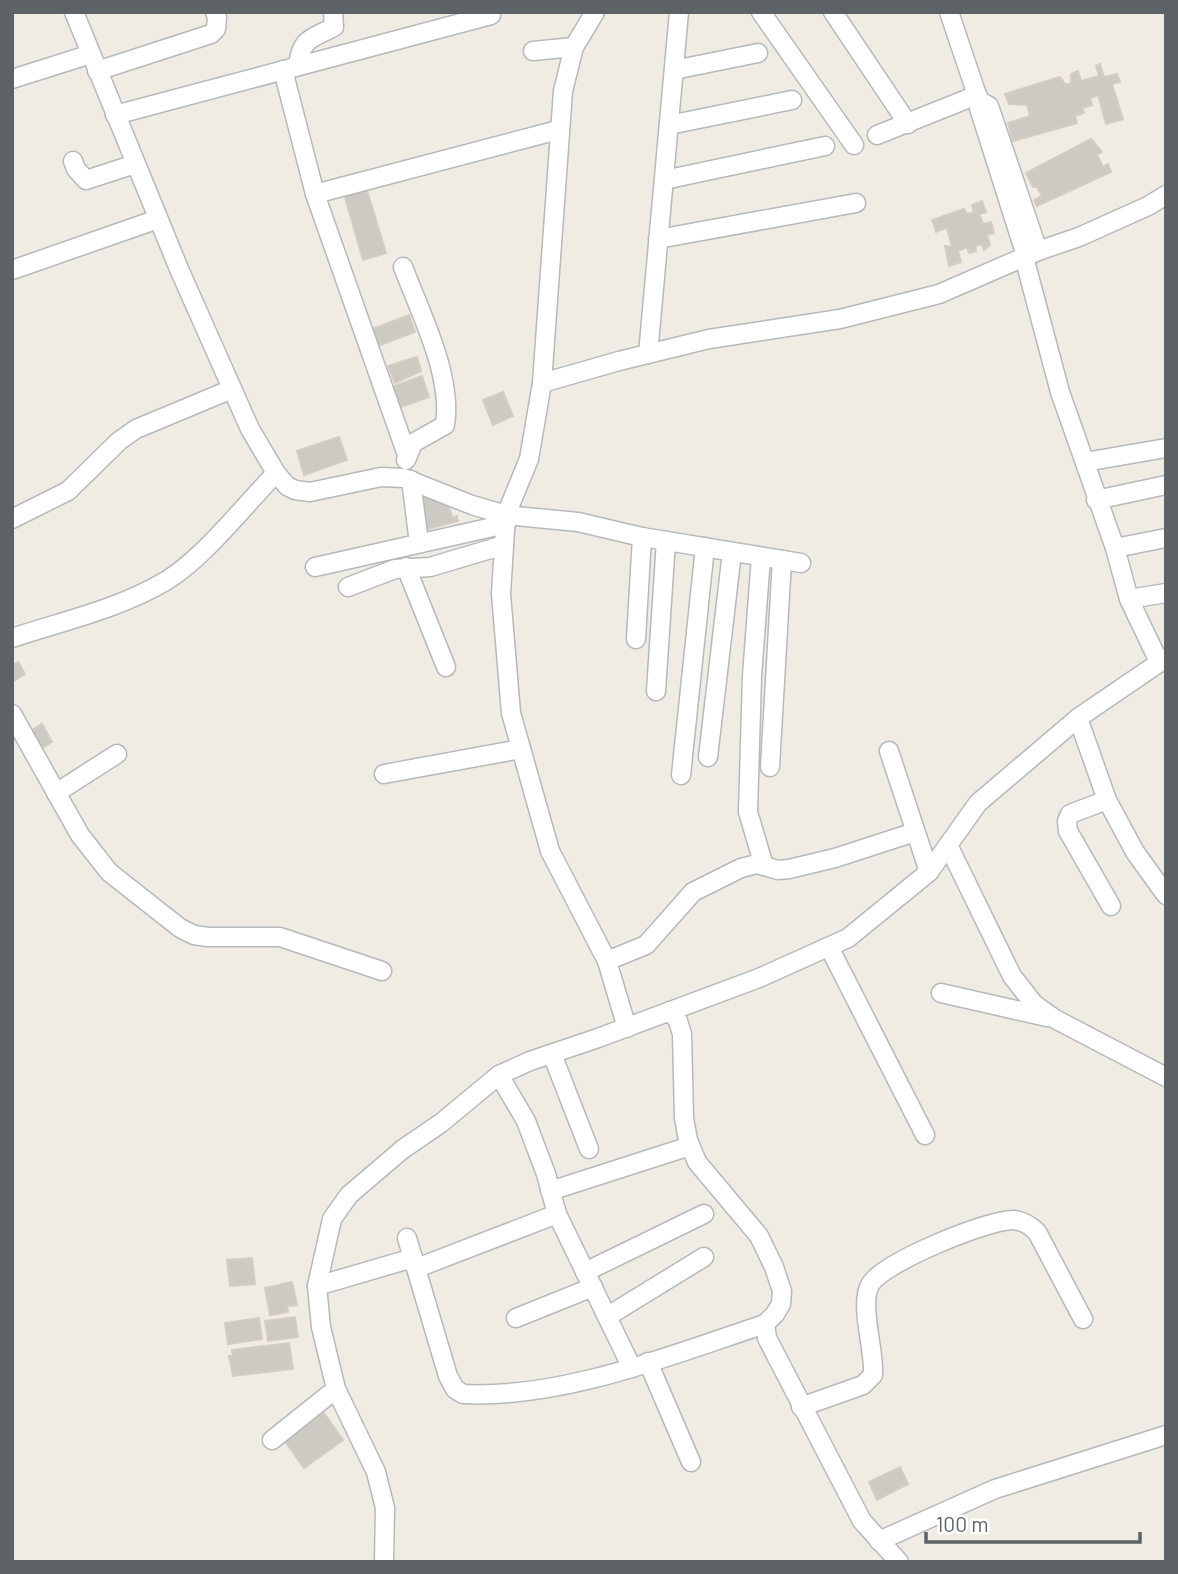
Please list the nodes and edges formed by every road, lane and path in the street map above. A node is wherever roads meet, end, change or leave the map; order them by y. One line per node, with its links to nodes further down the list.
1 (74, 12): 14 (street)
2 (215, 12): 14 (street)
3 (333, 12): 15 (street)
4 (595, 12): 11 (street)
5 (680, 12): 16 (street)
6 (761, 12): 25 (street)
7 (833, 12): 21 (street)
8 (949, 12): 18 (street)
9 (491, 15): 10 (street)
10 (438, 20): 15 (street)
11 (574, 47): 12 (street); 23 (street)
12 (534, 51)
13 (758, 53): 16 (street)
14 (94, 62): 17 (street); 20 (street)
15 (290, 68): 20 (street); 30 (street)
16 (674, 70): 22 (street)
17 (12, 79)
18 (979, 98): 21 (street); 35 (street)
19 (792, 100): 22 (street)
20 (115, 115): 28 (street)
21 (908, 124): 24 (street)
22 (669, 125): 29 (street)
23 (558, 130): 30 (street); 39 (street)
24 (877, 135)
25 (854, 145)
26 (825, 146): 29 (street)
27 (73, 161): 28 (street)
28 (135, 164): 33 (street)
29 (664, 180): 34 (street)
30 (315, 194): 42 (street)
31 (1166, 195): 35 (street)
32 (856, 203): 34 (street)
33 (158, 219): 37 (street); 40 (street)
34 (658, 239): 38 (street)
35 (1029, 255): 38 (street); 43 (street)
36 (403, 267): 42 (street)
37 (12, 270)
38 (648, 354): 39 (street)
39 (542, 383): 49 (street)
40 (232, 389): 44 (street); 48 (street)
41 (1166, 448): 43 (street)
42 (407, 455): 45 (street)
43 (1085, 462): 47 (street)
44 (276, 473): 45 (street); 66 (street)
45 (407, 479): 49 (street); 53 (street)
46 (1166, 485): 47 (street)
47 (1096, 500): 56 (street)
48 (12, 519)
49 (506, 519): 50 (street); 53 (street); 54 (street)
50 (642, 537): 52 (street); 67 (street)
51 (1166, 538): 56 (street)
52 (666, 541): 55 (street); 70 (street)
53 (419, 543): 61 (street)
54 (504, 545): 62 (street); 73 (street)
55 (705, 547): 57 (street); 79 (street)
56 (1115, 548): 65 (street)
57 (733, 552): 58 (street); 76 (street)
58 (761, 557): 59 (street); 84 (street)
59 (782, 560): 60 (street); 77 (street)
60 (800, 563)
61 (315, 567)
62 (406, 567): 63 (street); 69 (street)
63 (348, 587)
64 (1166, 593): 65 (street)
65 (1129, 599): 68 (street)
66 (12, 638)
67 (636, 639)
68 (1162, 660): 72 (street)
69 (446, 667)
70 (656, 691)
71 (12, 714): 80 (street)
72 (1078, 718): 81 (street); 83 (street)
73 (521, 749): 78 (street); 89 (street)
74 (889, 751): 82 (street)
75 (117, 754): 80 (street)
76 (708, 757)
77 (770, 767)
78 (384, 774)
79 (681, 775)
80 (56, 793): 90 (street)
81 (1107, 800): 86 (street); 87 (street)
82 (915, 832): 84 (street); 85 (street)
83 (948, 845): 85 (street); 93 (street)
84 (764, 866): 89 (street)
85 (929, 872): 88 (street)
86 (1166, 895)
87 (1111, 906)
88 (829, 947): 92 (street); 98 (street)
89 (607, 961): 94 (street)
90 (383, 971)
91 (942, 993): 93 (street)
92 (670, 1011): 94 (street); 99 (street)
93 (1055, 1019): 97 (street)
94 (627, 1028): 95 (street)
95 (552, 1054): 96 (street); 100 (street)
96 (499, 1075): 101 (street); 108 (street)
97 (1166, 1077)
98 (925, 1135)
99 (690, 1146): 101 (street); 112 (street)
100 (589, 1149)
101 (551, 1191): 102 (street)
102 (557, 1214): 106 (street); 107 (street)
103 (704, 1214): 107 (street)
104 (407, 1238): 106 (street)
105 (704, 1257): 109 (street)
106 (415, 1263): 108 (street); 113 (street)
107 (589, 1279): 109 (street); 110 (street)
108 (317, 1286): 114 (street)
109 (608, 1316): 113 (street)
110 (516, 1318)
111 (1083, 1319): 115 (street)
112 (765, 1324): 113 (street); 115 (street)
113 (640, 1365): 118 (street)
114 (336, 1389): 117 (street); 120 (street)
115 (801, 1407): 119 (street)
116 (1166, 1435): 119 (street)
117 (272, 1440)
118 (691, 1462)
119 (879, 1541): 121 (street)
120 (384, 1562)
121 (899, 1562)

